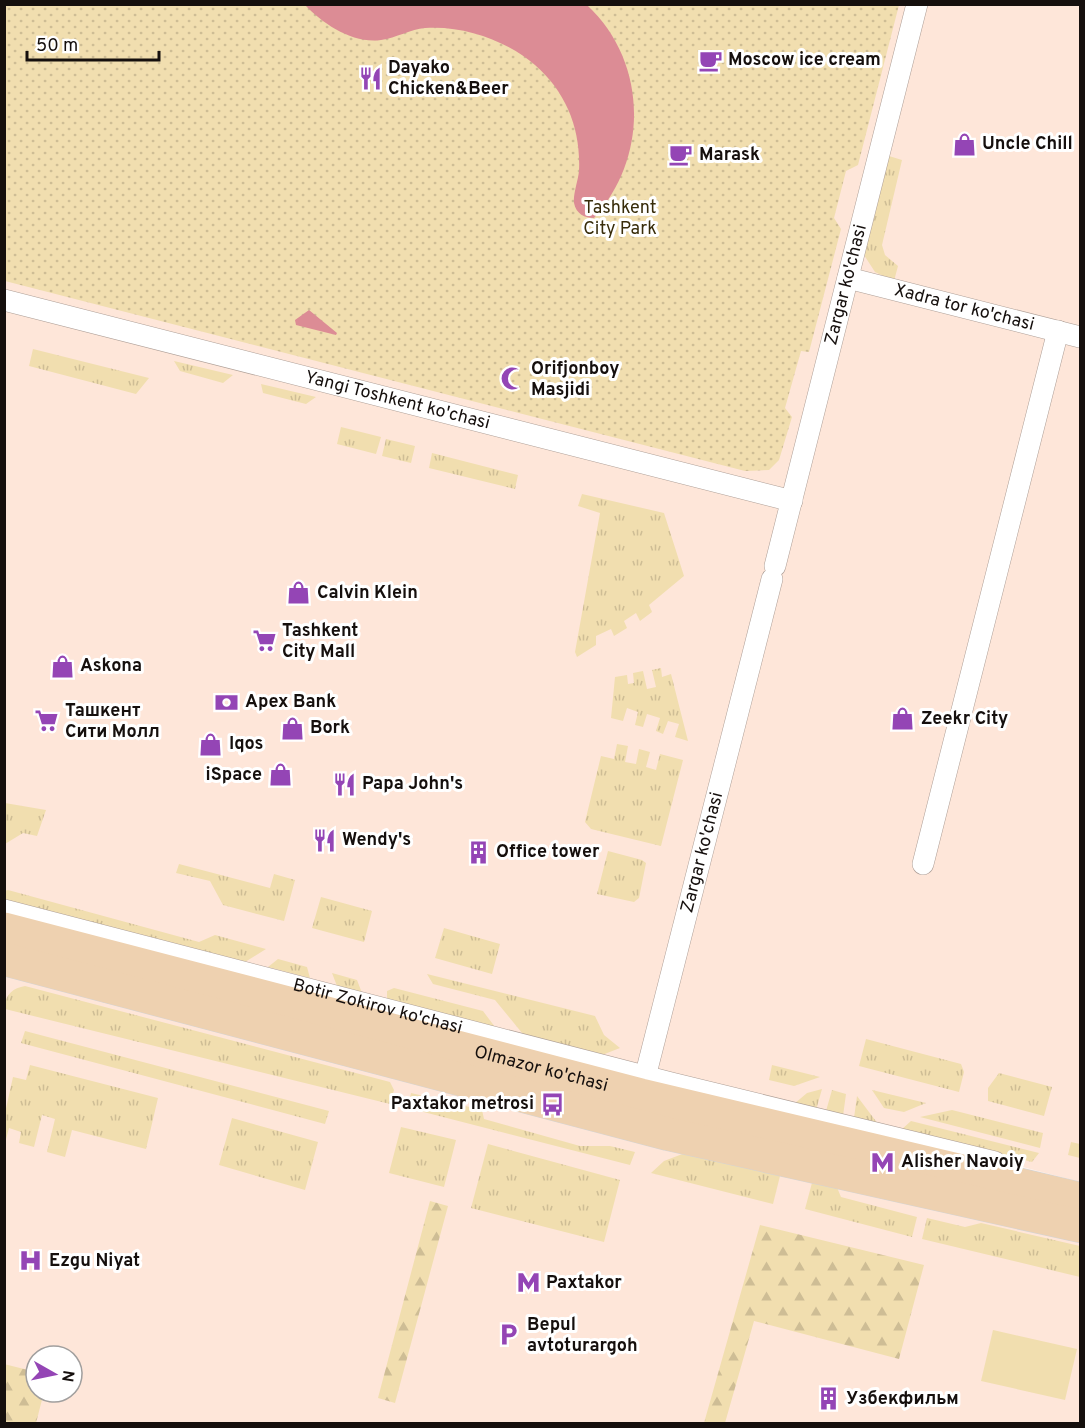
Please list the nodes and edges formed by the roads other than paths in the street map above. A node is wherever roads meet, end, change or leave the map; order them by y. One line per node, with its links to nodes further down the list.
1 (917, 4): 2 (street, Zargar ko'chasi)
2 (848, 278): 4 (street, Xadra tor ko'chasi); 6 (street, Zargar ko'chasi)
3 (4, 300): 6 (street, Yangi Toshkent ko'chasi)
4 (1058, 331): 5 (street, Xadra tor ko'chasi); 7 (street)
5 (1080, 337)
6 (792, 501): 13 (street, Zargar ko'chasi)
7 (923, 864)
8 (4, 910): 13 (street, Botir Zokirov ko'chasi)
9 (4, 928): 12 (main road, Olmazor ko'chasi)
10 (4, 959): 12 (main road)
11 (4, 972): 12 (street)
12 (513, 1078): 13 (main road, Olmazor ko'chasi)
13 (640, 1099): 14 (main road, Olmazor ko'chasi); 15 (street, Botir Zokirov ko'chasi)
14 (794, 1146): 15 (main road, Olmazor ko'chasi); 16 (main road, Olmazor ko'chasi)
15 (1070, 1196)
16 (1080, 1226)

